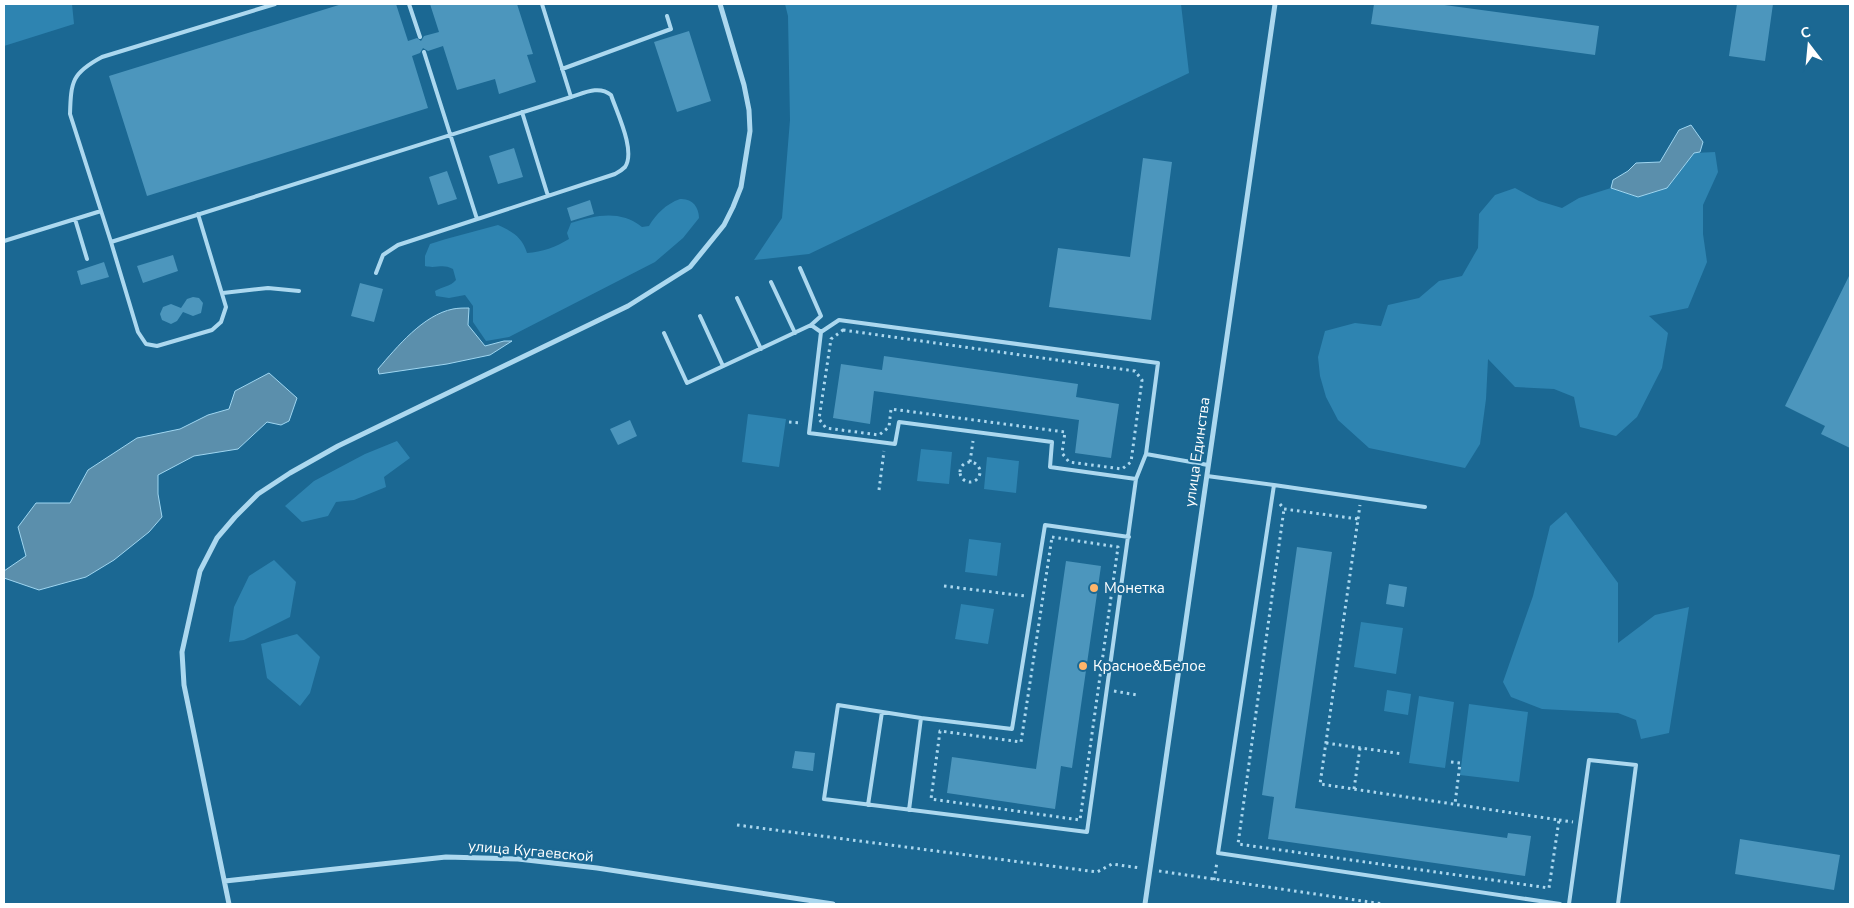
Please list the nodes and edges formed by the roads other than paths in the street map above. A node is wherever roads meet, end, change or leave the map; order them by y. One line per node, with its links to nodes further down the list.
1 (275, 4): 14 (lane)
2 (409, 4): 7 (lane)
3 (542, 4): 9 (lane)
4 (720, 4): 45 (street)
5 (1275, 4): 35 (street, улица Единства)
6 (667, 16): 9 (lane)
7 (420, 37)
8 (424, 52): 12 (lane)
9 (562, 69): 10 (lane)
10 (571, 97): 11 (lane); 13 (lane)
11 (522, 112): 12 (lane); 13 (lane)
12 (450, 135): 15 (lane); 17 (lane)
13 (548, 196): 17 (lane)
14 (101, 211): 16 (lane); 19 (lane)
15 (198, 214): 19 (lane); 25 (lane)
16 (75, 219): 18 (lane); 20 (lane)
17 (477, 219): 22 (lane)
18 (4, 241)
19 (111, 242): 25 (lane)
20 (87, 259)
21 (800, 268): 28 (lane)
22 (376, 273)
23 (771, 282): 31 (lane)
24 (299, 291): 25 (lane)
25 (223, 293)
26 (737, 298): 32 (lane)
27 (700, 316): 33 (lane)
28 (811, 325): 29 (lane); 31 (lane)
29 (821, 332): 34 (lane); 37 (lane)
30 (664, 333): 33 (lane)
31 (795, 333): 32 (lane)
32 (761, 348): 33 (lane)
33 (722, 366)
34 (1146, 454): 35 (lane); 37 (lane)
35 (1208, 464): 36 (street, улица Единства)
36 (1207, 476): 38 (lane); 48 (street, улица Единства)
37 (1136, 479): 40 (lane)
38 (1274, 485): 39 (lane); 49 (lane)
39 (1425, 507)
40 (1129, 537): 42 (lane); 44 (lane)
41 (882, 712): 42 (lane); 43 (lane); 43 (lane)
42 (921, 718): 44 (lane)
43 (868, 805): 44 (lane)
44 (909, 810)
45 (225, 881): 46 (street); 47 (street, улица Кугаевской)
46 (229, 904)
47 (833, 904)
48 (1145, 904)
49 (1560, 904)
50 (1569, 904): 51 (lane)
51 (1618, 904)

